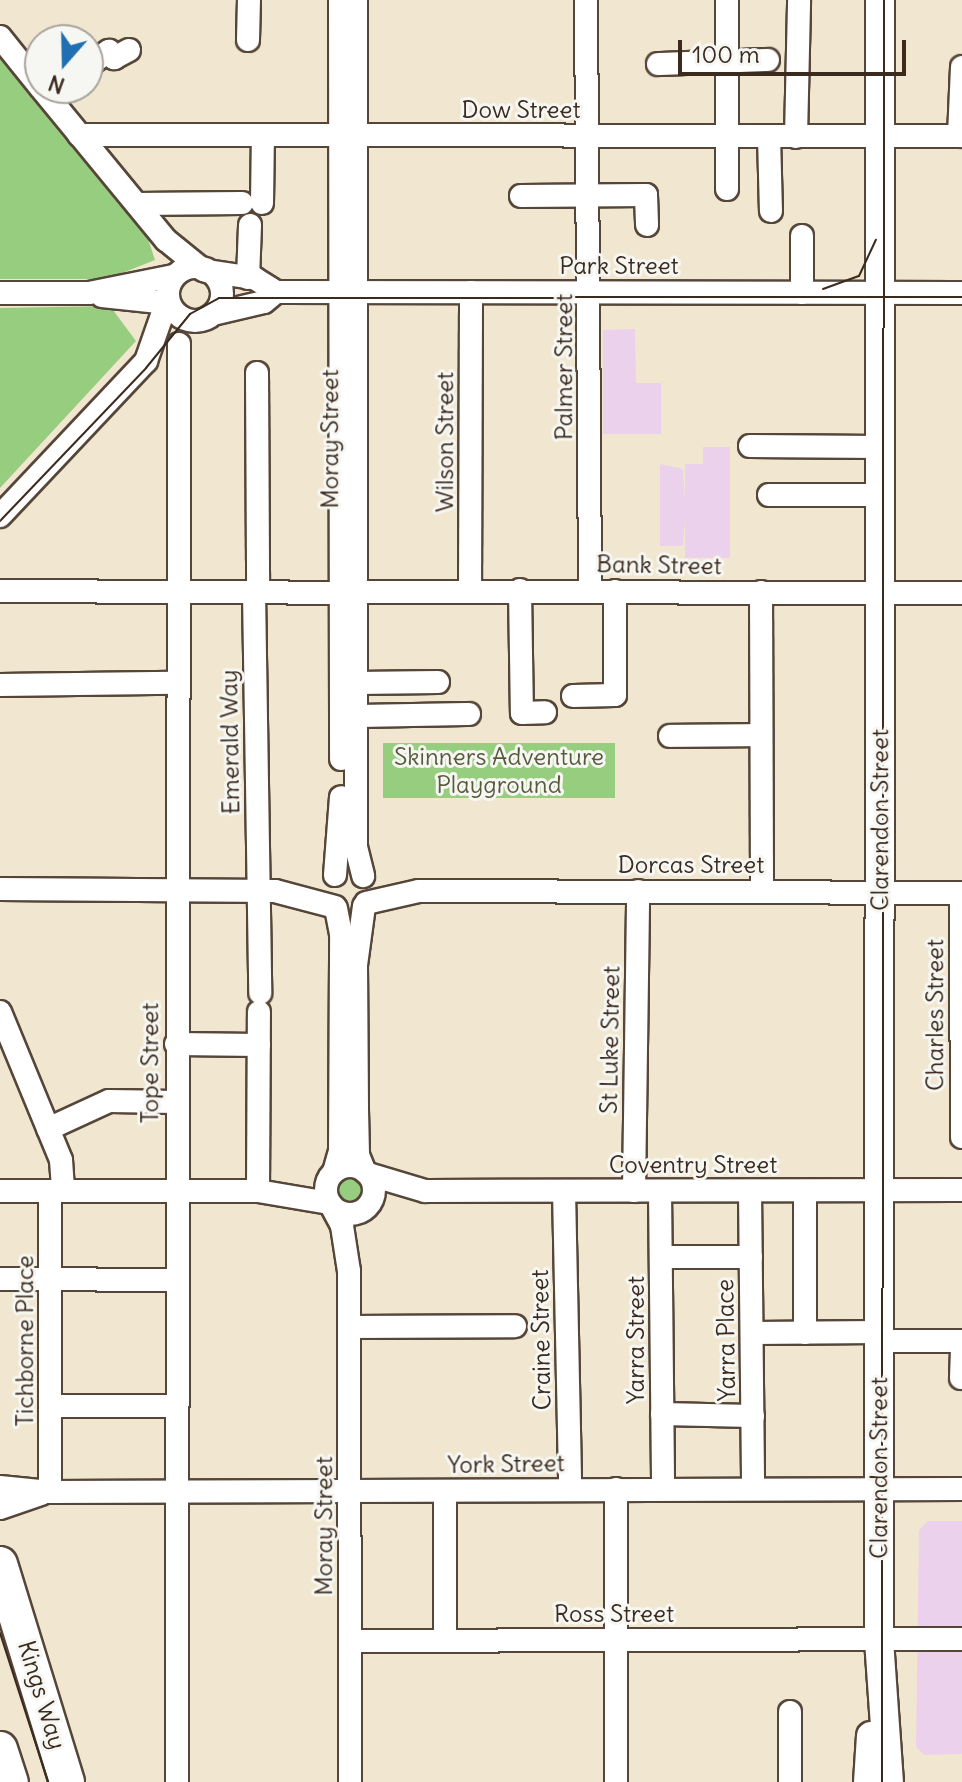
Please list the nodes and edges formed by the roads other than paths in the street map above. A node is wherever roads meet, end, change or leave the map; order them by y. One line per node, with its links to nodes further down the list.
1 (249, 0): 9 (street)
2 (340, 0): 20 (street, Moray Street)
3 (356, 0): 20 (street, Moray Street)
4 (586, 0): 21 (street, Palmer Street)
5 (727, 0): 13 (street)
6 (799, 0): 25 (street)
7 (880, 0): 26 (main road, Clarendon Street)
8 (0, 37): 14 (street)
9 (248, 40)
10 (129, 50): 11 (street)
11 (104, 55)
12 (768, 60): 13 (street)
13 (724, 61): 15 (street); 22 (street)
14 (24, 64)
15 (658, 64)
16 (962, 67): 24 (street)
17 (57, 104): 18 (street)
18 (79, 135): 19 (street, Dow Street); 30 (street)
19 (263, 135): 20 (street, Dow Street); 30 (street)
20 (348, 135): 21 (street, Dow Street); 40 (street, Moray Street)
21 (589, 136): 22 (street, Dow Street); 28 (street, Palmer Street)
22 (725, 136): 23 (street, Dow Street); 27 (street)
23 (769, 136): 25 (street, Dow Street); 31 (street)
24 (960, 136): 26 (street, Dow Street)
25 (796, 137): 26 (street, Dow Street)
26 (880, 137): 46 (main road, Clarendon Street)
27 (727, 189)
28 (590, 194): 29 (street); 33 (street); 42 (street, Palmer Street)
29 (521, 196)
30 (137, 204): 35 (street)
31 (771, 211)
32 (250, 225): 38 (street)
33 (647, 225)
34 (802, 236): 45 (street)
35 (166, 240): 36 (street); 37 (street)
36 (204, 271): 37 (street); 38 (street, Park Street); 49 (street)
37 (173, 276): 44 (street); 48 (street)
38 (248, 278): 39 (street, Park Street)
39 (276, 292): 40 (street, Park Street); 49 (street, Park Street)
40 (348, 292): 41 (street, Park Street); 67 (street, Moray Street)
41 (471, 292): 42 (street, Park Street); 62 (street, Wilson Street)
42 (590, 292): 45 (street, Park Street); 60 (street, Palmer Street)
43 (0, 293): 44 (street)
44 (89, 293): 48 (street)
45 (802, 293): 46 (street, Park Street)
46 (880, 293): 47 (street, Park Street); 54 (main road, Clarendon Street)
47 (962, 293)
48 (166, 303): 49 (street); 51 (street)
49 (214, 315): 50 (street)
50 (179, 344): 51 (street); 58 (street, Tope Street)
51 (146, 361): 57 (street)
52 (257, 373): 64 (street, Emerald Way)
53 (750, 446): 54 (street)
54 (880, 447): 56 (main road, Clarendon Street)
55 (769, 495): 56 (street)
56 (880, 495): 66 (main road, Clarendon Street)
57 (0, 516)
58 (175, 589): 61 (street, Bank Street); 64 (street, Bank Street); 70 (street, Tope Street)
59 (520, 590): 60 (street, Bank Street); 62 (street, Bank Street); 74 (street)
60 (590, 590): 63 (street, Bank Street)
61 (0, 591)
62 (470, 591): 67 (street, Bank Street)
63 (615, 591): 65 (street, Bank Street); 73 (street)
64 (256, 592): 67 (street, Bank Street); 84 (street, Emerald Way)
65 (761, 592): 66 (street, Bank Street); 77 (street)
66 (880, 592): 68 (street, Bank Street); 87 (main road, Clarendon Street)
67 (348, 593): 71 (street, Moray Street); 79 (street, Moray Street)
68 (962, 593)
69 (438, 682): 71 (street)
70 (175, 683): 72 (street); 83 (street, Tope Street)
71 (356, 683): 76 (street, Moray Street)
72 (0, 685)
73 (573, 696)
74 (545, 712)
75 (469, 714): 76 (street)
76 (356, 716): 80 (street, Moray Street)
77 (760, 735): 78 (street); 82 (street)
78 (670, 736)
79 (334, 876): 80 (street); 84 (street); 90 (street)
80 (364, 877): 85 (street, Dorcas Street); 89 (street)
81 (0, 889): 83 (street)
82 (762, 890): 86 (street, Dorcas Street); 87 (street, Dorcas Street)
83 (177, 891): 84 (street); 92 (street, Tope Street)
84 (267, 891): 90 (street); 93 (street, Emerald Way)
85 (419, 891): 86 (street, Dorcas Street); 89 (street, Dorcas Street)
86 (638, 891): 107 (street, St Luke Street)
87 (879, 893): 88 (street, Dorcas Street); 99 (main road, Clarendon Street)
88 (962, 893): 96 (street, Charles Street)
89 (365, 904): 90 (street); 97 (street)
90 (335, 907): 98 (street)
91 (0, 1012): 95 (street, Tichborne Place)
92 (176, 1044): 93 (street); 94 (street, Tope Street)
93 (259, 1045): 104 (street, Emerald Way)
94 (176, 1102): 95 (street); 103 (street, Tope Street)
95 (48, 1129): 102 (street, Tichborne Place)
96 (962, 1137)
97 (367, 1173): 98 (street); 105 (street, Coventry Street); 112 (street)
98 (333, 1174): 104 (street); 111 (street)
99 (879, 1190): 100 (street, Coventry Street); 110 (street, Coventry Street); 123 (main road, Clarendon Street)
100 (962, 1190)
101 (0, 1191): 102 (street)
102 (57, 1191): 103 (street); 116 (street, Tichborne Place)
103 (176, 1191): 104 (street); 118 (street, Tope Street)
104 (258, 1191): 111 (street)
105 (425, 1191): 106 (street, Coventry Street); 112 (street, Coventry Street)
106 (564, 1191): 107 (street, Coventry Street); 132 (street, Craine Street)
107 (634, 1191): 108 (street, Coventry Street)
108 (660, 1191): 109 (street, Coventry Street); 113 (street, Yarra Street)
109 (750, 1191): 110 (street, Coventry Street); 114 (street, Yarra Place)
110 (805, 1191): 122 (street)
111 (330, 1204): 112 (street); 115 (street, Moray Street)
112 (368, 1206): 115 (street, Moray Street)
113 (661, 1257): 114 (street); 129 (street, Yarra Street)
114 (751, 1257): 121 (street, Yarra Place)
115 (349, 1271): 120 (street, Moray Street)
116 (51, 1278): 117 (street); 118 (street); 127 (street, Tichborne Place)
117 (0, 1279)
118 (177, 1280): 128 (street, Tope Street)
119 (515, 1326): 120 (street)
120 (349, 1327): 139 (street, Moray Street)
121 (752, 1333): 122 (street); 130 (street, Yarra Place)
122 (805, 1333): 123 (street)
123 (879, 1337): 124 (street); 136 (main road, Clarendon Street)
124 (962, 1341)
125 (962, 1353): 126 (street)
126 (961, 1378)
127 (51, 1406): 128 (street); 141 (street, Tichborne Place)
128 (177, 1406): 138 (street, Tope Street)
129 (662, 1414): 130 (street); 134 (street, Yarra Street)
130 (753, 1416): 135 (street, Yarra Place)
131 (0, 1487): 141 (street, York Street)
132 (570, 1489): 133 (street, York Street); 140 (street, York Street)
133 (616, 1489): 134 (street, York Street); 145 (street)
134 (663, 1489): 135 (street, York Street)
135 (753, 1489): 136 (street, York Street)
136 (879, 1489): 137 (street, York Street); 146 (main road, Clarendon Street)
137 (962, 1489)
138 (178, 1491): 139 (street, York Street); 141 (street, York Street); 155 (street, Tope Street)
139 (351, 1491): 140 (street, York Street); 147 (street, Moray Street)
140 (445, 1491): 148 (street)
141 (50, 1492): 142 (street, York Street)
142 (0, 1508)
143 (0, 1564): 150 (highway, Kings Way)
144 (962, 1639): 146 (street, Ross Street)
145 (613, 1640): 146 (street, Ross Street); 148 (street, Ross Street); 157 (street)
146 (879, 1640): 159 (main road, Clarendon Street); 160 (main road, Clarendon Street)
147 (350, 1641): 148 (street, Ross Street); 156 (street, Moray Street)
148 (445, 1641)
149 (790, 1712): 158 (street)
150 (58, 1741): 153 (highway, Kings Way); 154 (highway)
151 (0, 1749): 152 (highway)
152 (11, 1782)
153 (67, 1782)
154 (82, 1782)
155 (177, 1782)
156 (350, 1782)
157 (616, 1782)
158 (790, 1782)
159 (868, 1782)
160 (889, 1782)

